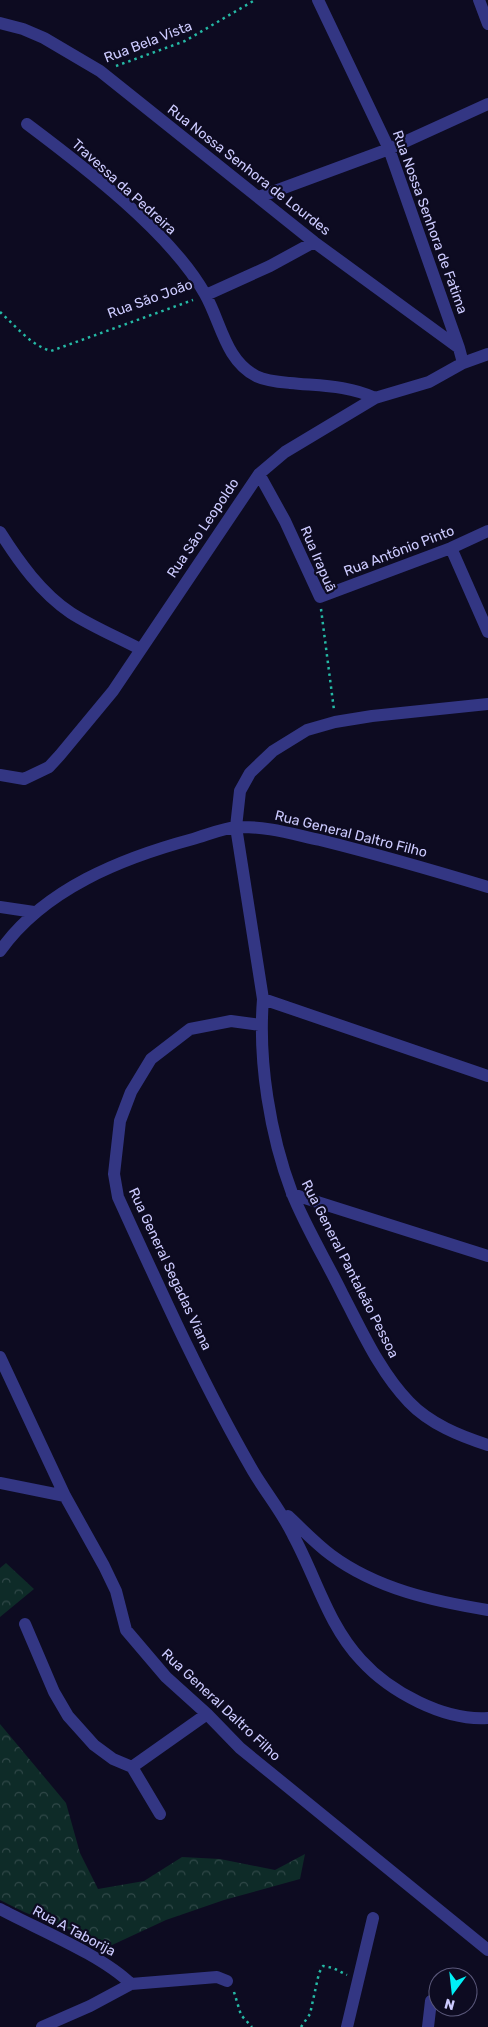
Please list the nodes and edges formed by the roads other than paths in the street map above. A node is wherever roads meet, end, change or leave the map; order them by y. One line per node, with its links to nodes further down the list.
1 (318, 0): 7 (street, Rua Nossa Senhora de Fatima)
2 (479, 0): 4 (street)
3 (0, 23): 8 (street, Rua Nossa Senhora de Lourdes)
4 (488, 24)
5 (488, 104): 7 (street)
6 (27, 124): 10 (street, Travessa da Pedreira)
7 (389, 149): 8 (street); 11 (street, Rua Nossa Senhora de Fatima)
8 (259, 197): 9 (street, Rua Nossa Senhora de Lourdes)
9 (314, 242): 10 (street, Rua São João); 11 (street, Rua Nossa Senhora de Lourdes)
10 (206, 295): 14 (street, Travessa da Pedreira)
11 (459, 348): 13 (street)
12 (488, 354): 13 (street, Rua São Leopoldo)
13 (463, 363): 14 (street, Rua São Leopoldo)
14 (375, 398): 15 (street, Rua São Leopoldo)
15 (259, 474): 19 (street, Rua Irapuã); 21 (street, Rua São Leopoldo)
16 (488, 531): 18 (street, Rua Antônio Pinto)
17 (0, 532): 21 (street)
18 (450, 548): 19 (street, Rua Antônio Pinto); 20 (street)
19 (320, 598)
20 (488, 632)
21 (140, 649): 23 (street, Rua São Leopoldo)
22 (488, 704): 24 (street, Rua General Pantaleão Pessoa)
23 (0, 776)
24 (236, 827): 25 (street, Rua General Daltro Filho); 27 (street, Rua General Daltro Filho); 29 (street, Rua General Pantaleão Pessoa)
25 (488, 887)
26 (0, 907): 27 (street)
27 (34, 912): 28 (street, Rua General Daltro Filho)
28 (0, 951)
29 (263, 999): 30 (street, Rua General Pantaleão Pessoa); 31 (street)
30 (261, 1025): 32 (street, Rua General Pantaleão Pessoa); 38 (street, Rua General Segadas Viana)
31 (488, 1076)
32 (292, 1194): 33 (street); 35 (street, Rua General Pantaleão Pessoa)
33 (488, 1256)
34 (0, 1357): 37 (street, Rua General Daltro Filho)
35 (488, 1445)
36 (0, 1483): 37 (street)
37 (65, 1496): 41 (street, Rua General Daltro Filho)
38 (278, 1508): 39 (street, Rua General Segadas Viana); 42 (street, Rua General Segadas Viana)
39 (488, 1610)
40 (25, 1624): 43 (street)
41 (208, 1714): 43 (street); 47 (street, Rua General Daltro Filho)
42 (488, 1718)
43 (132, 1767): 44 (street)
44 (160, 1814)
45 (0, 1909): 49 (street, Rua A Taborija)
46 (373, 1918): 51 (street)
47 (488, 1950)
48 (227, 1980): 49 (street)
49 (131, 1984): 50 (street)
50 (42, 2027)
51 (347, 2027)

